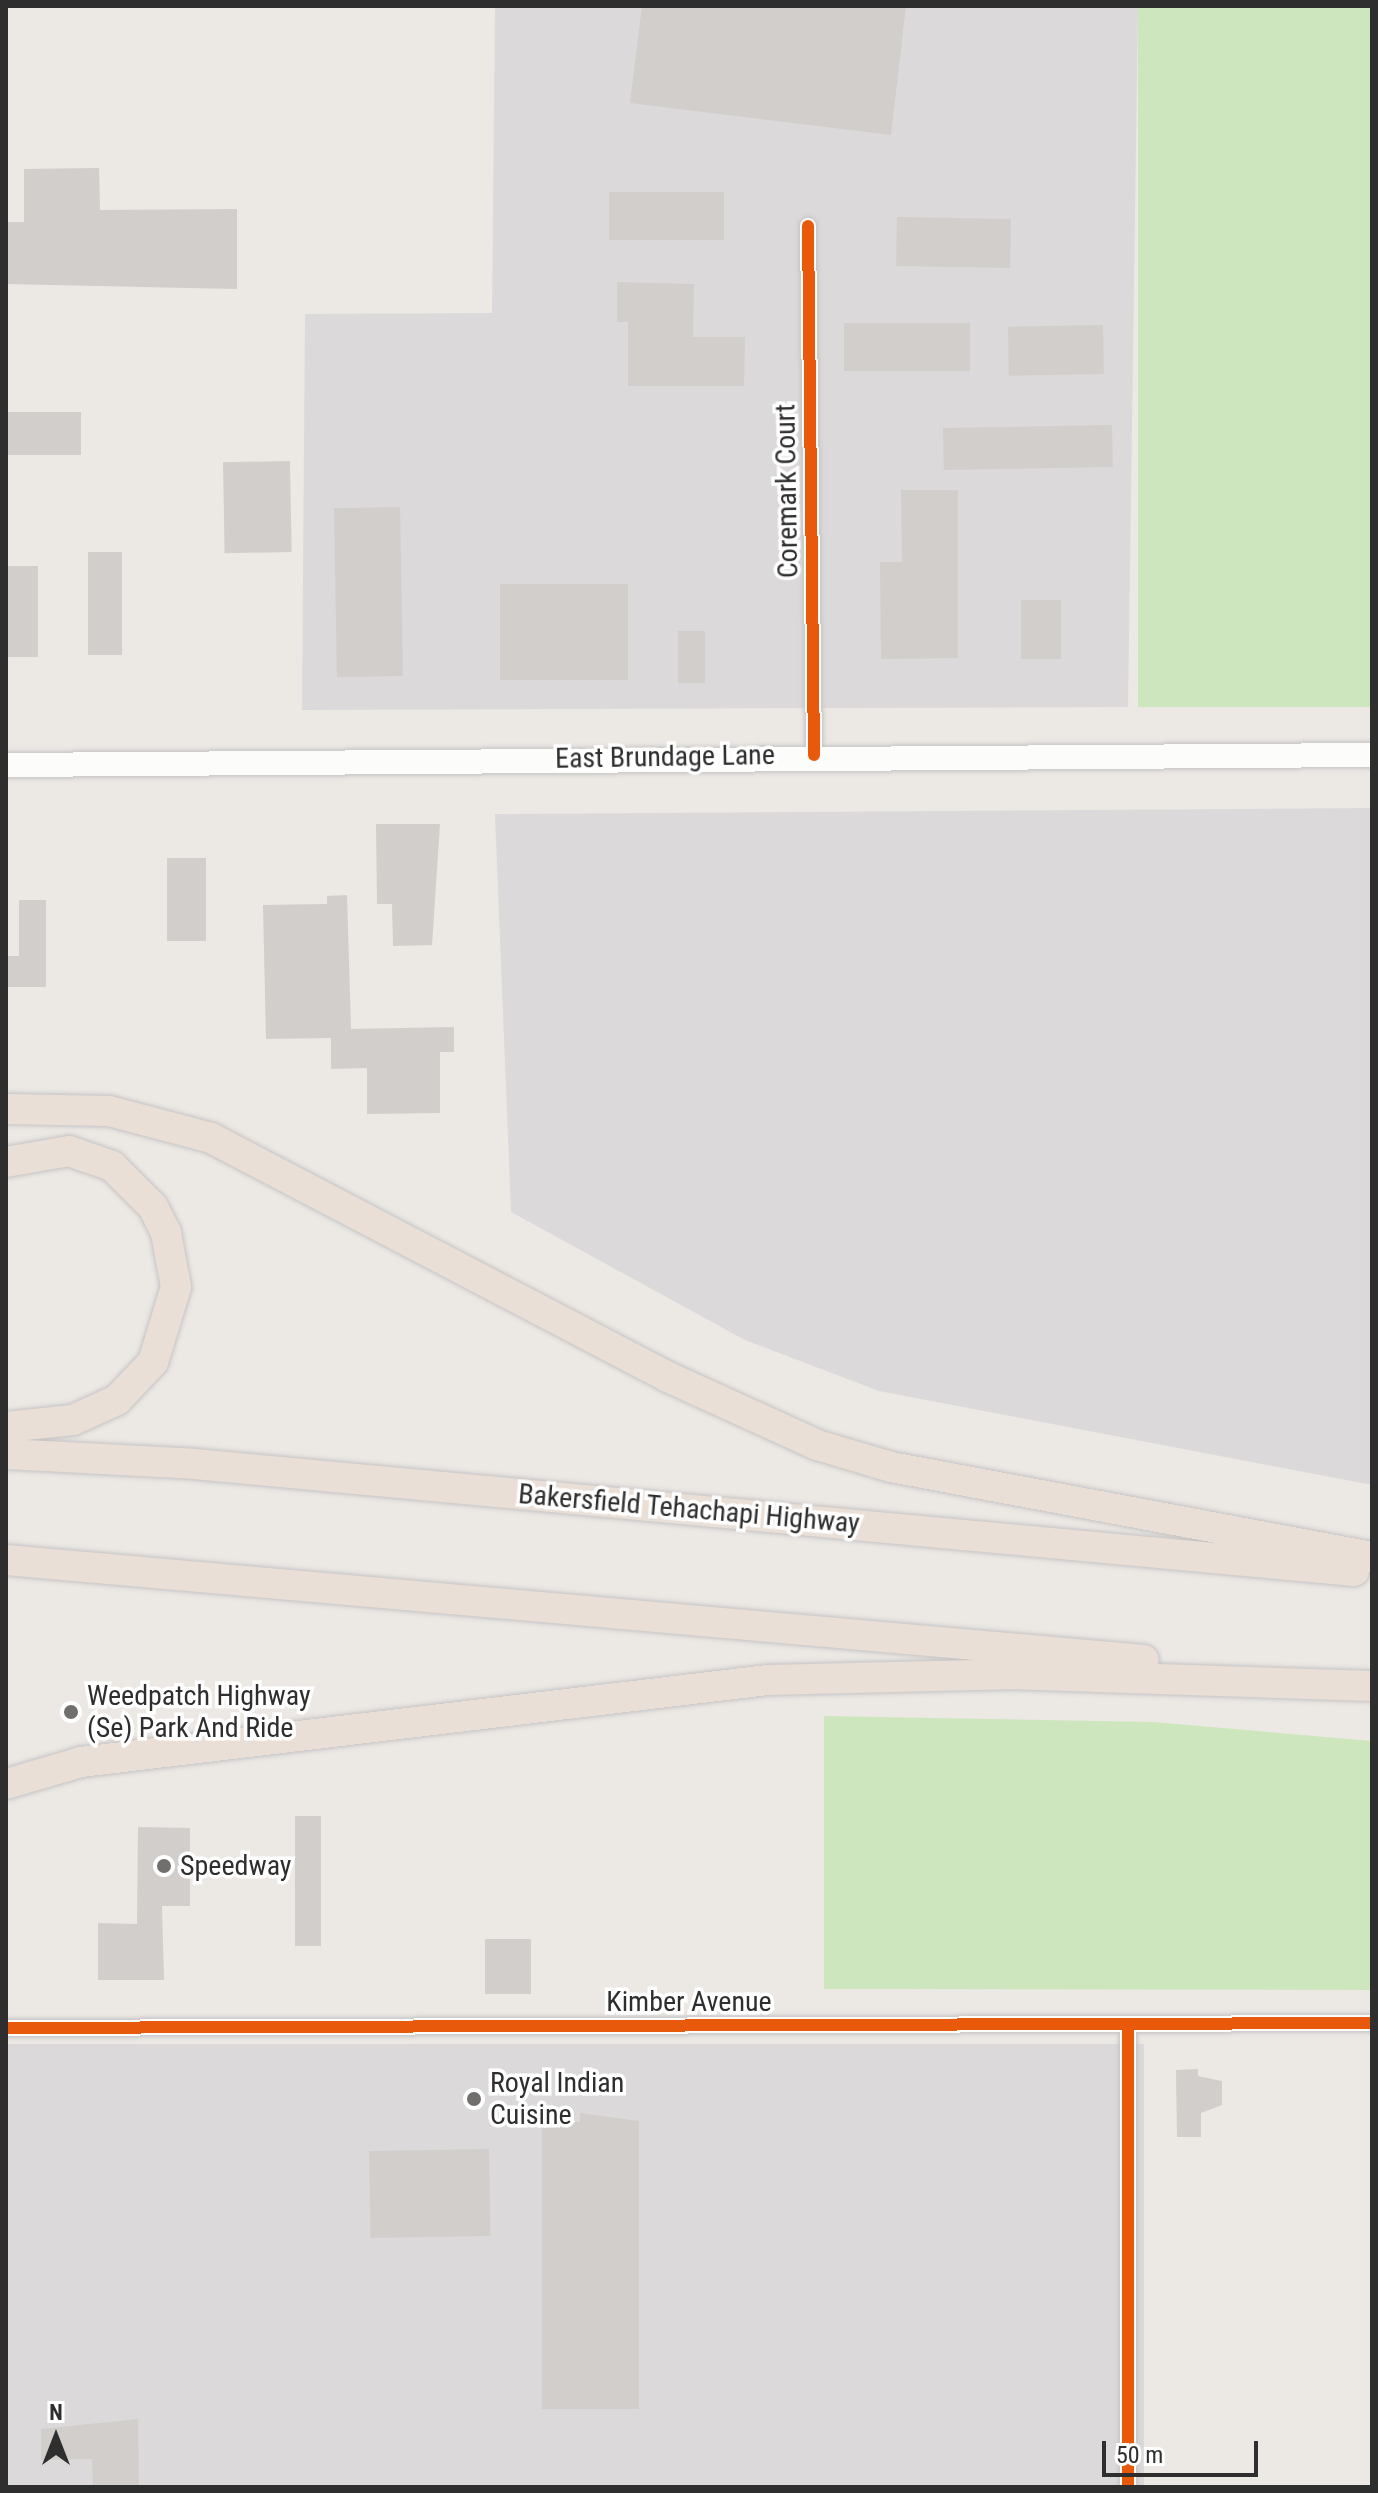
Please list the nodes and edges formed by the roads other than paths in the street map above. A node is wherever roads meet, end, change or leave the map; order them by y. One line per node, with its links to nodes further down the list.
1 (808, 226): 2 (street, Coremark Court)
2 (814, 755): 3 (main road, East Brundage Lane); 4 (main road, East Brundage Lane)
3 (1372, 755)
4 (6, 765)
5 (9, 1107): 9 (highway)
6 (6, 1162): 7 (highway)
7 (6, 1427)
8 (6, 1454): 11 (highway, Bakersfield Tehachapi Highway)
9 (1372, 1557)
10 (6, 1560): 13 (highway)
11 (1372, 1573)
12 (6, 1575): 13 (highway)
13 (198, 1575): 14 (highway)
14 (1372, 1680)
15 (1372, 1686): 16 (highway)
16 (6, 1784)
17 (1372, 2023): 18 (street, Kimber Avenue)
18 (1128, 2024): 19 (street, Kimber Avenue); 20 (street)
19 (6, 2028)
20 (1128, 2487)

